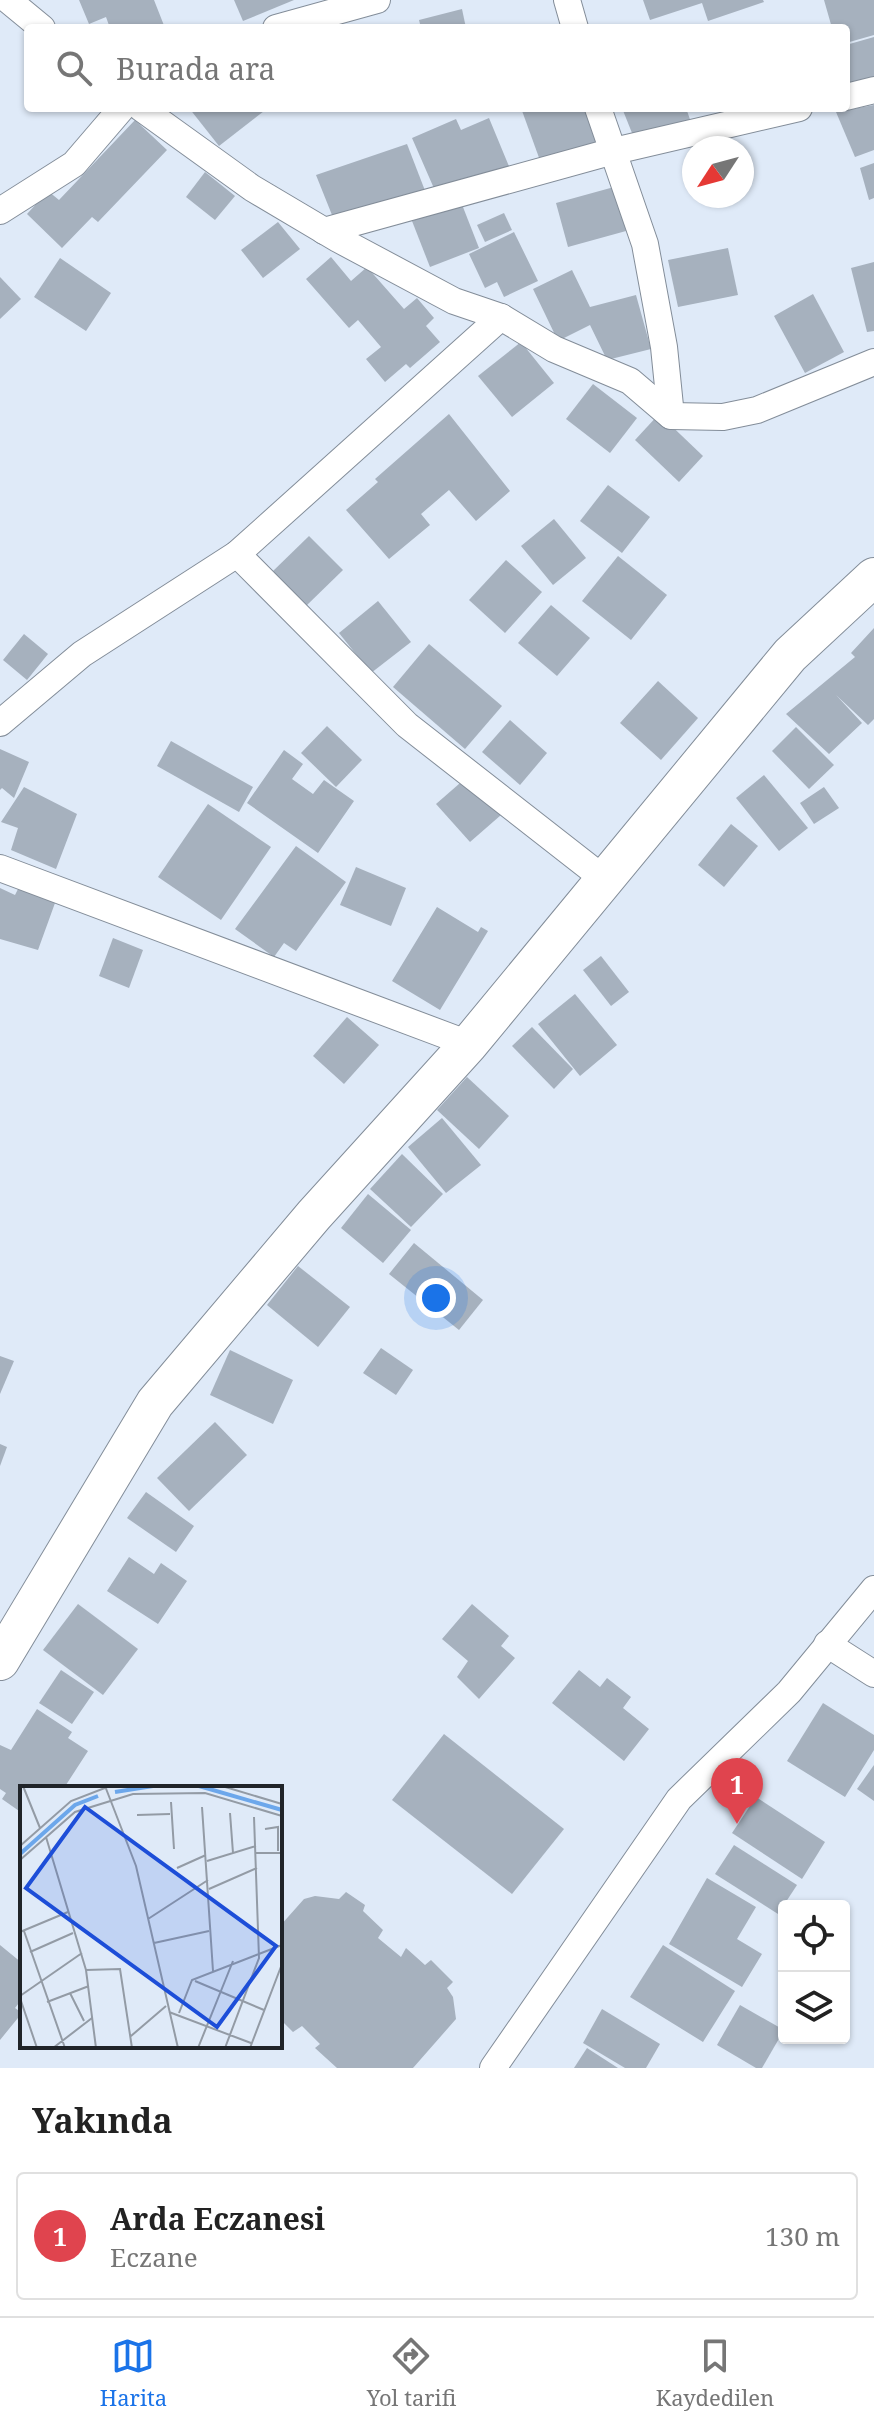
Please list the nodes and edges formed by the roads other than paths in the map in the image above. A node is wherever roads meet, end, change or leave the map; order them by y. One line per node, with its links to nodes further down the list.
1 (8, 0): 4 (street)
2 (377, 0): 5 (street)
3 (567, 0): 6 (street)
4 (37, 24)
5 (290, 24)
6 (574, 24)
7 (874, 90): 8 (street)
8 (850, 96)
9 (119, 112): 14 (street)
10 (147, 112): 15 (street)
11 (599, 112): 13 (street)
12 (782, 112): 13 (street)
13 (610, 152): 15 (street); 18 (street)
14 (0, 211)
15 (324, 231): 16 (street)
16 (501, 317): 18 (street); 19 (street)
17 (874, 362): 18 (street)
18 (671, 416)
19 (237, 554): 21 (street); 23 (street)
20 (874, 577): 23 (main road)
21 (0, 723)
22 (0, 868): 24 (street)
23 (604, 879): 24 (main road)
24 (469, 1044): 27 (main road)
25 (874, 1589): 26 (street)
26 (827, 1644): 28 (street); 29 (street)
27 (0, 1661)
28 (874, 1674)
29 (493, 2068)

